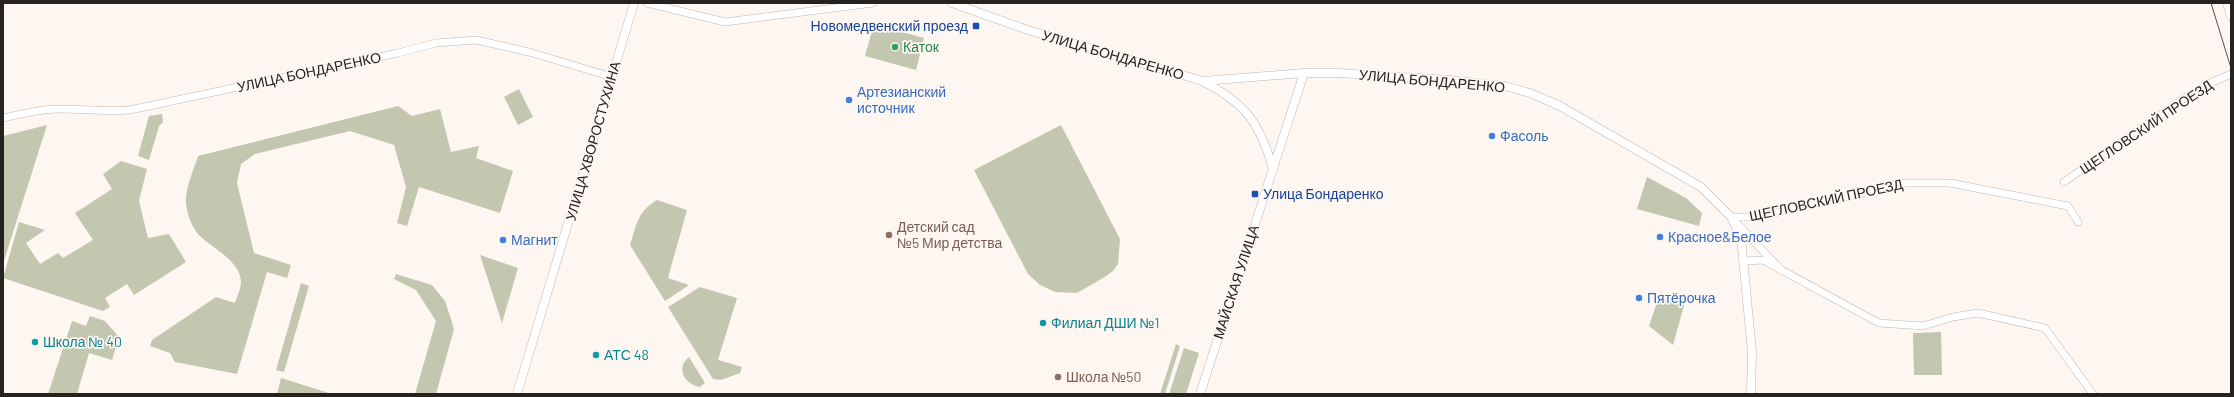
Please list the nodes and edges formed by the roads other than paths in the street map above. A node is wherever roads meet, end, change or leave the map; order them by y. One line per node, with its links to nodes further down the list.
1 (634, 3): 9 (street, УЛИЦА ХВОРОСТУХИНА)
2 (648, 3): 3 (street)
3 (873, 3)
4 (952, 3): 10 (street, УЛИЦА БОНДАРЕНКО)
5 (2227, 3): 6 (street)
6 (2231, 16)
7 (1304, 73): 10 (street, УЛИЦА БОНДАРЕНКО); 12 (street, МАЙСКАЯ УЛИЦА); 14 (street, УЛИЦА БОНДАРЕНКО)
8 (2231, 74): 13 (street, ЩЕГЛОВСКИЙ ПРОЕЗД)
9 (612, 77): 11 (street, УЛИЦА БОНДАРЕНКО); 18 (street, УЛИЦА ХВОРОСТУХИНА)
10 (1203, 81): 12 (street)
11 (3, 118)
12 (1273, 170): 19 (street, МАЙСКАЯ УЛИЦА)
13 (2064, 182)
14 (1731, 217): 15 (street, ЩЕГЛОВСКИЙ ПРОЕЗД); 16 (street, УЛИЦА БОНДАРЕНКО); 17 (street, ЩЕГЛОВСКИЙ ПРОЕЗД)
15 (2078, 222)
16 (1743, 261): 17 (street); 20 (street, УЛИЦА БОНДАРЕНКО)
17 (1781, 270): 21 (street)
18 (517, 394)
19 (1200, 394)
20 (1751, 394)
21 (2093, 394)

